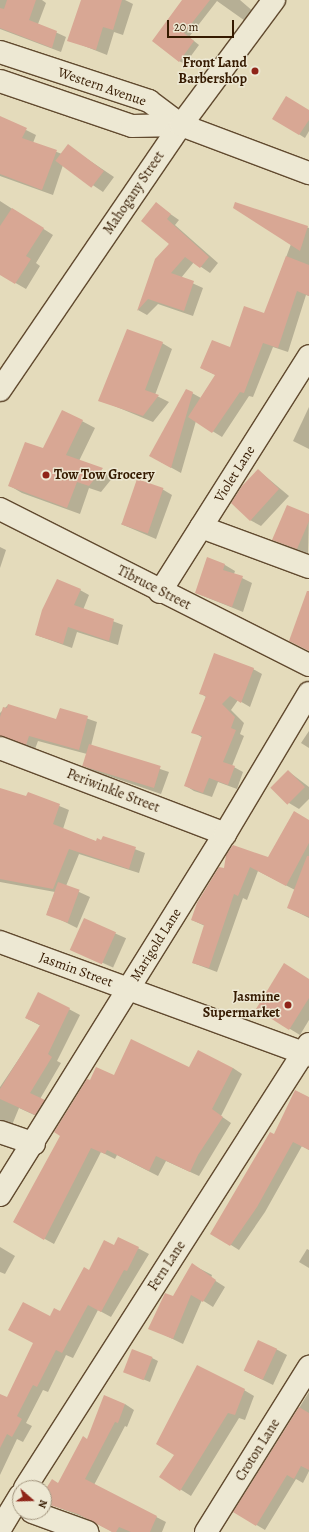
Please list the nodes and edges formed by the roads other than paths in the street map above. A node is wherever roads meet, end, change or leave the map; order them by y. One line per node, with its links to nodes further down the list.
1 (274, 0): 4 (street, Mahogany Street)
2 (0, 52): 4 (street, Western Avenue)
3 (0, 81): 4 (street, Western Avenue)
4 (181, 125): 5 (street); 7 (street, Mahogany Street)
5 (309, 173)
6 (308, 358): 9 (street, Violet Lane)
7 (0, 390)
8 (0, 509): 11 (street, Tibruce Street)
9 (201, 527): 10 (street); 11 (street, Violet Lane)
10 (309, 567)
11 (160, 592): 12 (street, Tibruce Street)
12 (309, 665)
13 (309, 693): 15 (street, Marigold Lane)
14 (0, 748): 15 (street, Periwinkle Street)
15 (225, 834): 17 (street, Marigold Lane)
16 (0, 942): 17 (street, Jasmin Street)
17 (128, 989): 18 (street, Jasmin Street); 20 (street, Marigold Lane)
18 (307, 1051): 23 (street, Fern Lane)
19 (0, 1132): 20 (street)
20 (34, 1144): 21 (street, Marigold Lane)
21 (0, 1195)
22 (309, 1367): 28 (street, Croton Lane)
23 (33, 1480)
24 (12, 1512): 26 (street, Fern Lane)
25 (52, 1517): 27 (street)
26 (0, 1529)
27 (87, 1532)
28 (206, 1532)

